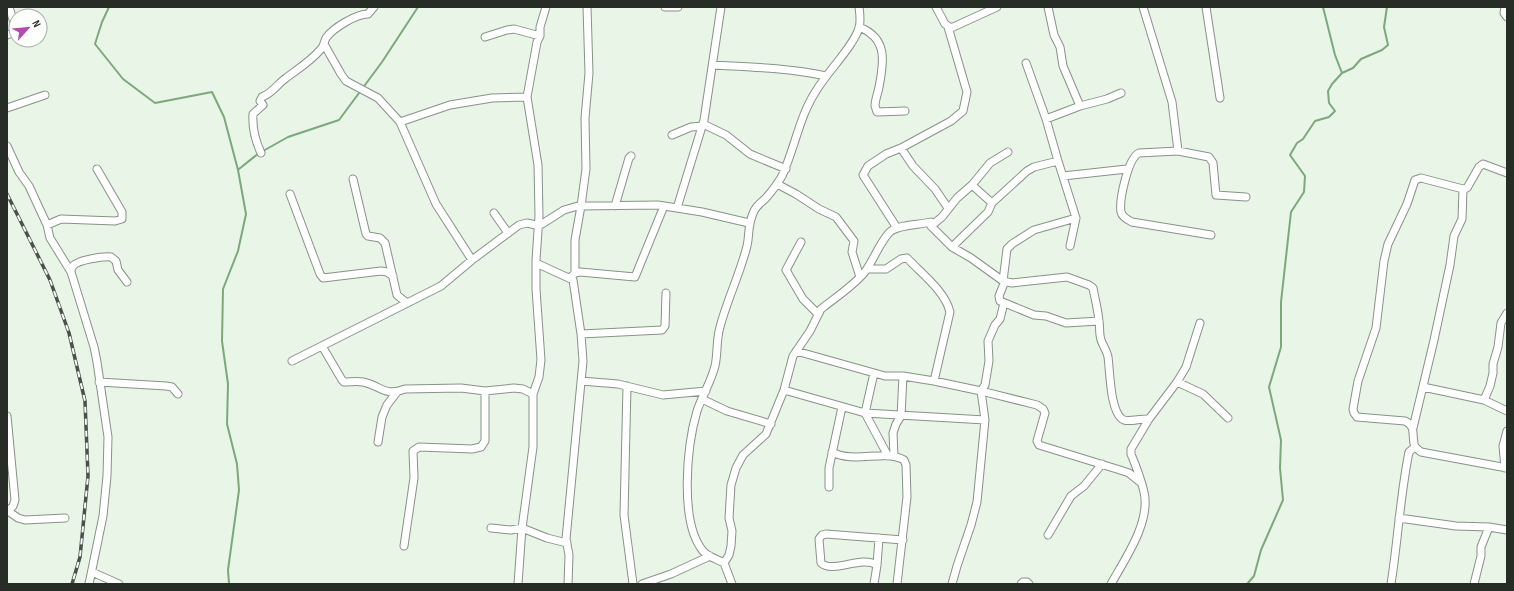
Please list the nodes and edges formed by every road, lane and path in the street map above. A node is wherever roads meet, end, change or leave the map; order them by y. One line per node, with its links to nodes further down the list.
1 (8, 7): 20 (street)
2 (362, 7): 16 (street)
3 (374, 7): 16 (street)
4 (546, 7): 21 (street)
5 (587, 7): 57 (street)
6 (665, 7): 7 (street)
7 (678, 7)
8 (721, 7): 25 (street)
9 (859, 7): 18 (street)
10 (936, 7): 19 (street)
11 (997, 7): 19 (street)
12 (1048, 7): 31 (street)
13 (1143, 7): 40 (street)
14 (1206, 7): 30 (street)
15 (1505, 7): 17 (street)
16 (368, 14): 23 (street)
17 (1507, 17)
18 (859, 27): 26 (street); 33 (street)
19 (948, 27): 39 (street)
20 (7, 35)
21 (540, 36): 22 (street); 29 (street)
22 (485, 37)
23 (324, 44): 35 (street); 42 (street)
24 (1026, 63): 34 (street)
25 (713, 65): 26 (street); 36 (street)
26 (826, 76): 46 (street)
27 (1121, 93): 31 (street)
28 (45, 95): 32 (street)
29 (527, 97): 35 (street); 65 (street)
30 (1220, 98)
31 (1080, 106): 34 (street)
32 (7, 108)
33 (905, 111)
34 (1046, 119): 44 (street)
35 (400, 122): 74 (street)
36 (703, 125): 37 (street); 46 (street); 60 (street)
37 (672, 135)
38 (7, 146): 66 (street)
39 (901, 148): 61 (street); 68 (street)
40 (1178, 151): 47 (street); 55 (street)
41 (1008, 152): 52 (street)
42 (261, 153)
43 (631, 156): 58 (street)
44 (1058, 161): 49 (street); 56 (street)
45 (97, 169): 66 (street)
46 (786, 169): 51 (street)
47 (1128, 169): 49 (street); 70 (street)
48 (1507, 173): 53 (street)
49 (1063, 176): 63 (street)
50 (353, 179): 78 (street)
51 (777, 184): 64 (street); 80 (street)
52 (972, 185): 56 (street); 61 (street)
53 (1463, 189): 101 (street); 120 (street)
54 (290, 194): 78 (street)
55 (1246, 197)
56 (992, 202): 73 (street)
57 (581, 206): 58 (street); 65 (street); 79 (street)
58 (615, 206): 59 (street)
59 (664, 206): 60 (street); 79 (street)
60 (677, 208): 64 (street)
61 (948, 208): 67 (street)
62 (494, 213): 69 (street)
63 (1076, 218): 72 (street); 81 (street)
64 (749, 223): 105 (street)
65 (539, 224): 69 (street); 75 (street)
66 (46, 225): 77 (street)
67 (931, 226): 68 (street); 73 (street)
68 (897, 228): 76 (street)
69 (508, 233): 74 (street)
70 (1211, 235)
71 (801, 242): 87 (street)
72 (1070, 246)
73 (952, 247): 81 (street)
74 (472, 260): 84 (street)
75 (536, 264): 79 (street); 108 (street)
76 (867, 269): 80 (street); 97 (street)
77 (71, 272): 82 (street); 98 (street)
78 (393, 276): 84 (street)
79 (574, 277): 90 (street)
80 (860, 277): 87 (street)
81 (1004, 281): 85 (street); 88 (street)
82 (127, 282)
83 (666, 293): 90 (street)
84 (407, 303): 91 (street)
85 (1004, 303): 88 (street); 103 (street)
86 (1507, 313): 110 (street)
87 (818, 314): 92 (street)
88 (1099, 321): 117 (street)
89 (1200, 323): 99 (street)
90 (581, 334): 96 (street)
91 (322, 346): 93 (street); 106 (street)
92 (796, 351): 94 (street); 102 (street)
93 (292, 361)
94 (874, 373): 95 (street); 113 (street)
95 (903, 376): 97 (street); 115 (street)
96 (582, 381): 100 (street); 141 (street)
97 (934, 381): 103 (street)
98 (100, 382): 107 (street); 146 (street)
99 (1177, 382): 116 (street); 117 (street)
100 (627, 386): 105 (street); 151 (street)
101 (1423, 387): 110 (street); 120 (street)
102 (784, 390): 111 (street); 119 (street)
103 (981, 390): 118 (street); 127 (street)
104 (485, 391): 106 (street); 108 (street); 142 (street)
105 (706, 391): 109 (street)
106 (397, 392): 123 (street)
107 (178, 394)
108 (533, 394): 136 (street)
109 (702, 399): 119 (street); 143 (street)
110 (1484, 400): 112 (street)
111 (842, 407): 113 (street); 125 (street)
112 (1507, 411)
113 (865, 413): 115 (street); 126 (street)
114 (7, 416): 122 (street)
115 (901, 416): 118 (street); 126 (street)
116 (1228, 418)
117 (1149, 419): 129 (street)
118 (985, 420): 156 (street)
119 (771, 424): 144 (street)
120 (1413, 428): 124 (street)
121 (1507, 431): 128 (street)
122 (8, 433): 131 (street)
123 (378, 442)
124 (1415, 447): 128 (street); 133 (street)
125 (832, 452): 126 (street); 130 (street)
126 (891, 456): 140 (street)
127 (1102, 464): 129 (street); 138 (street)
128 (1506, 468)
129 (1140, 483): 159 (street)
130 (829, 487)
131 (8, 511): 132 (street)
132 (65, 518)
133 (1399, 518): 134 (street); 160 (street)
134 (1489, 527): 137 (street); 161 (street)
135 (491, 528): 136 (street)
136 (522, 528): 141 (street); 149 (street)
137 (1507, 530)
138 (1048, 535)
139 (879, 538): 140 (street); 145 (street); 145 (street)
140 (903, 540): 155 (street)
141 (567, 543): 150 (street)
142 (404, 546)
143 (710, 556): 144 (street); 152 (street)
144 (724, 563): 153 (street)
145 (877, 565): 154 (street)
146 (92, 572): 147 (street); 148 (street)
147 (89, 584)
148 (118, 584)
149 (518, 584)
150 (568, 584)
151 (633, 584)
152 (642, 584)
153 (732, 584)
154 (874, 584)
155 (898, 584)
156 (952, 584)
157 (1021, 584): 158 (street)
158 (1029, 584)
159 (1112, 584)
160 (1390, 584)
161 (1474, 584)

